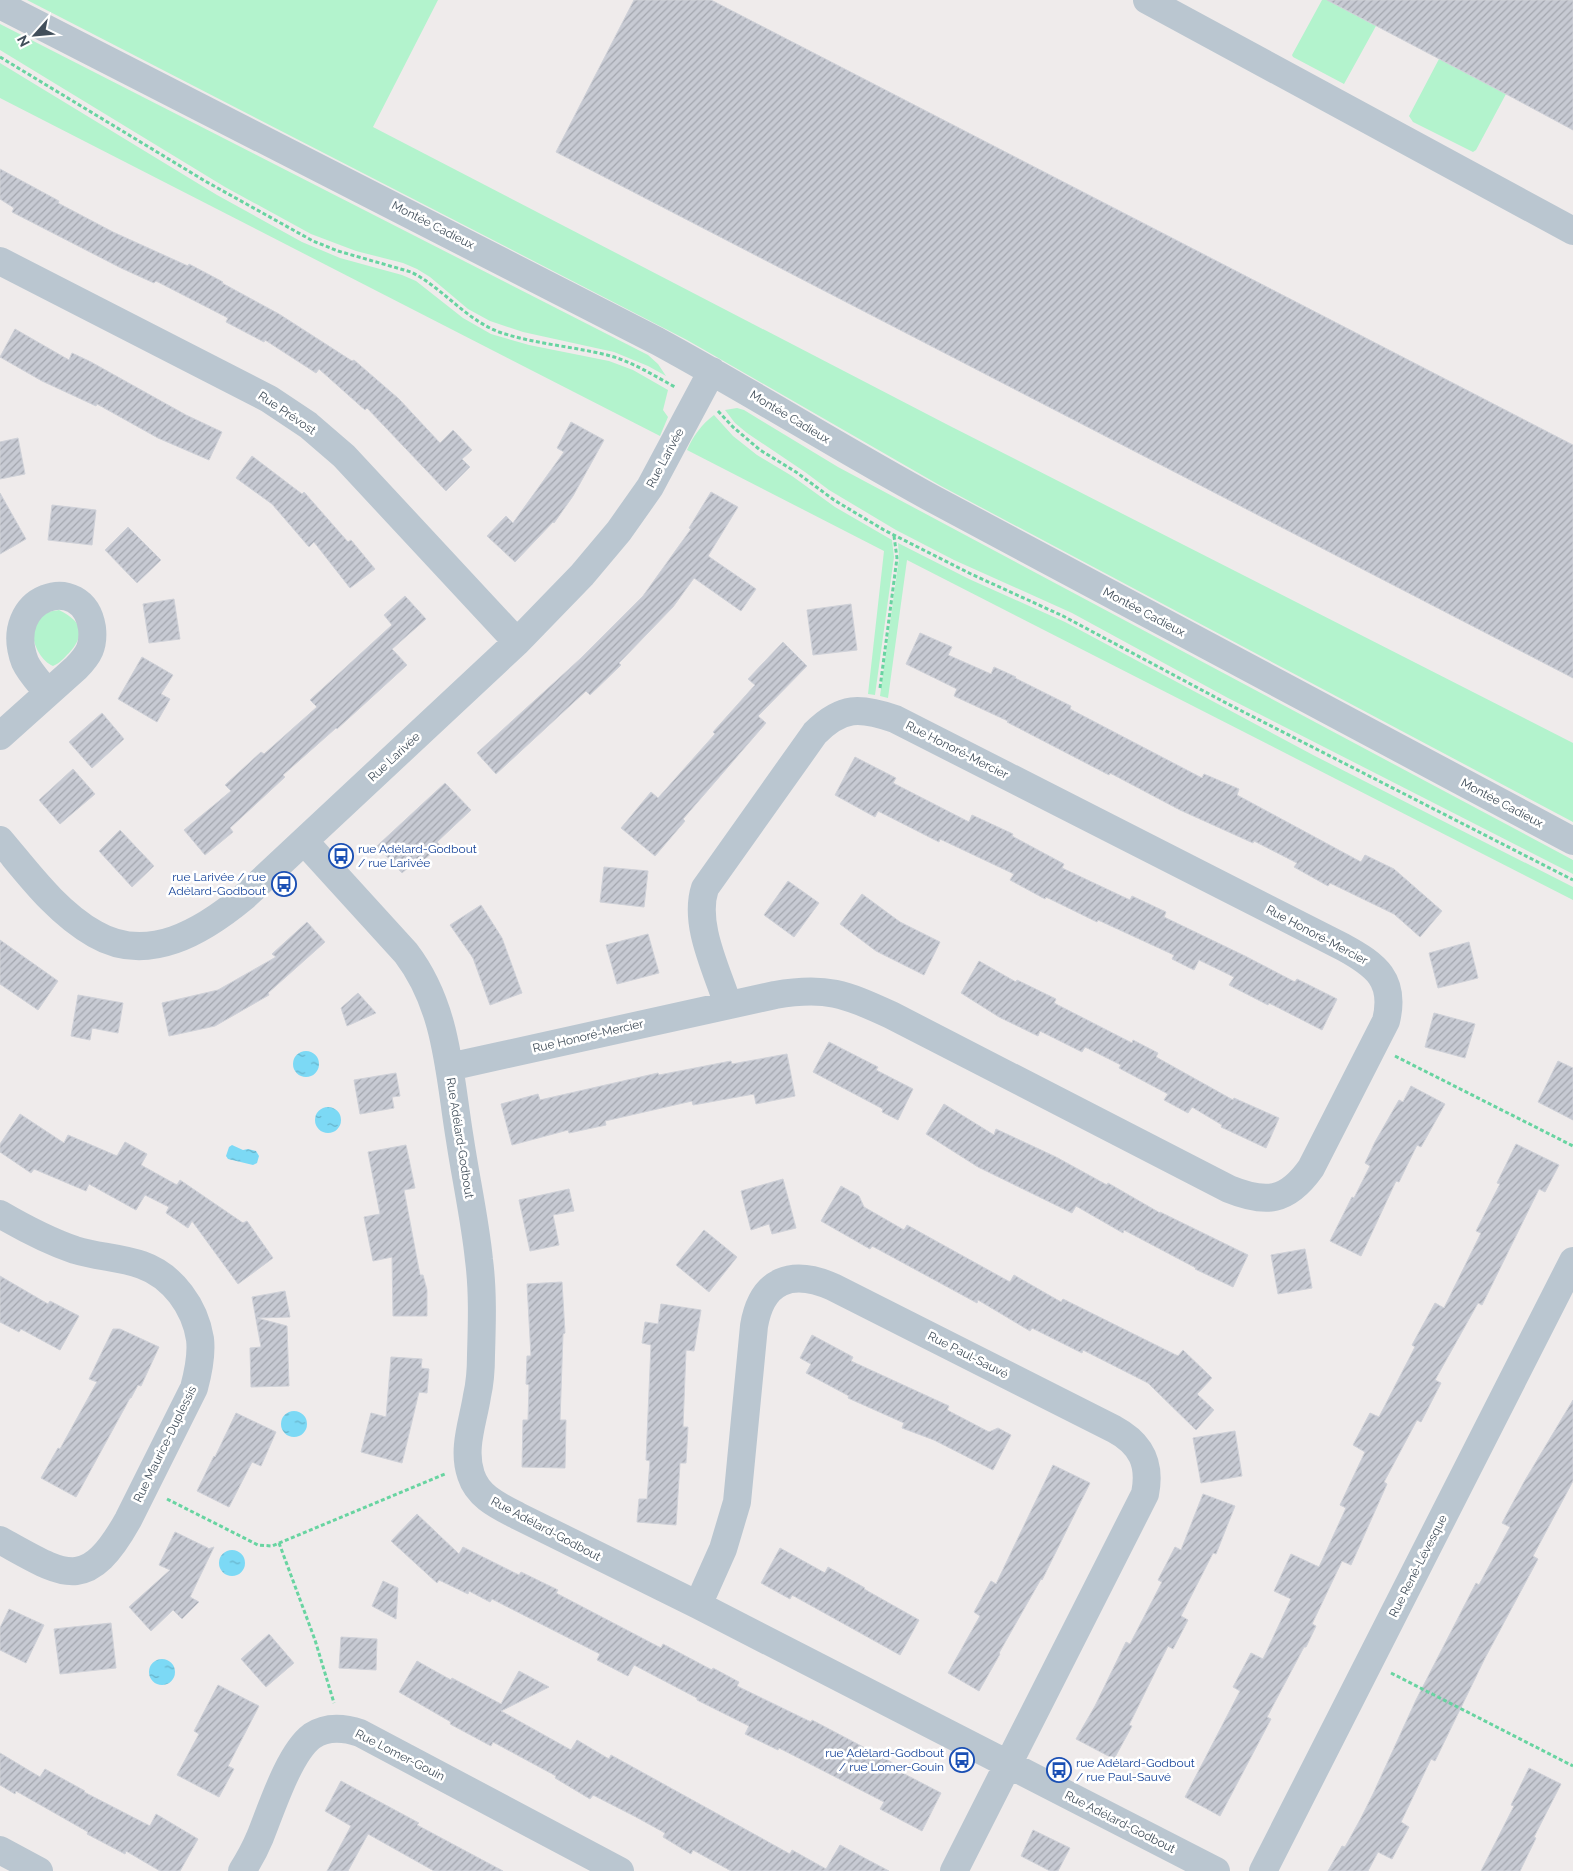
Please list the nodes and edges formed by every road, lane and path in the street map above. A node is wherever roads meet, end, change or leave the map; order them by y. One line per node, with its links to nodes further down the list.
1 (1147, 0): 4 (street)
2 (0, 4): 6 (street, Montée Cadieux)
3 (0, 57): 7 (path)
4 (1573, 231)
5 (0, 261): 10 (street, Rue Prévost)
6 (712, 371): 10 (street, Rue Larivée); 16 (street, Montée Cadieux)
7 (667, 383)
8 (719, 411): 9 (path)
9 (894, 535): 12 (path); 17 (path)
10 (518, 642): 15 (street, Rue Larivée)
11 (48, 693): 13 (street)
12 (878, 696)
13 (0, 736)
14 (0, 840): 15 (street, Rue Larivée)
15 (304, 841): 20 (street, Rue Adélard-Godbout)
16 (1573, 841)
17 (1573, 880)
18 (728, 1005): 18 (street, Rue Honoré-Mercier); 20 (street, Rue Honoré-Mercier)
19 (1388, 1053): 21 (path)
20 (448, 1068): 28 (street, Rue Adélard-Godbout)
21 (1573, 1146)
22 (0, 1214): 26 (street, Rue Maurice-Duplessis)
23 (1573, 1261): 39 (street, Rue René-Lévesque)
24 (452, 1471): 27 (path)
25 (159, 1495): 27 (path)
26 (0, 1540)
27 (279, 1543): 30 (path)
28 (698, 1605): 31 (street, Rue Adélard-Godbout); 31 (street, Rue Paul-Sauvé)
29 (1384, 1670): 32 (path)
30 (336, 1710)
31 (1008, 1765): 37 (street); 38 (street, Rue Adélard-Godbout)
32 (1573, 1766)
33 (0, 1850): 34 (street)
34 (39, 1871)
35 (242, 1871): 36 (street, Rue Lomer-Gouin)
36 (620, 1871)
37 (954, 1871)
38 (1216, 1871)
39 (1263, 1871)

